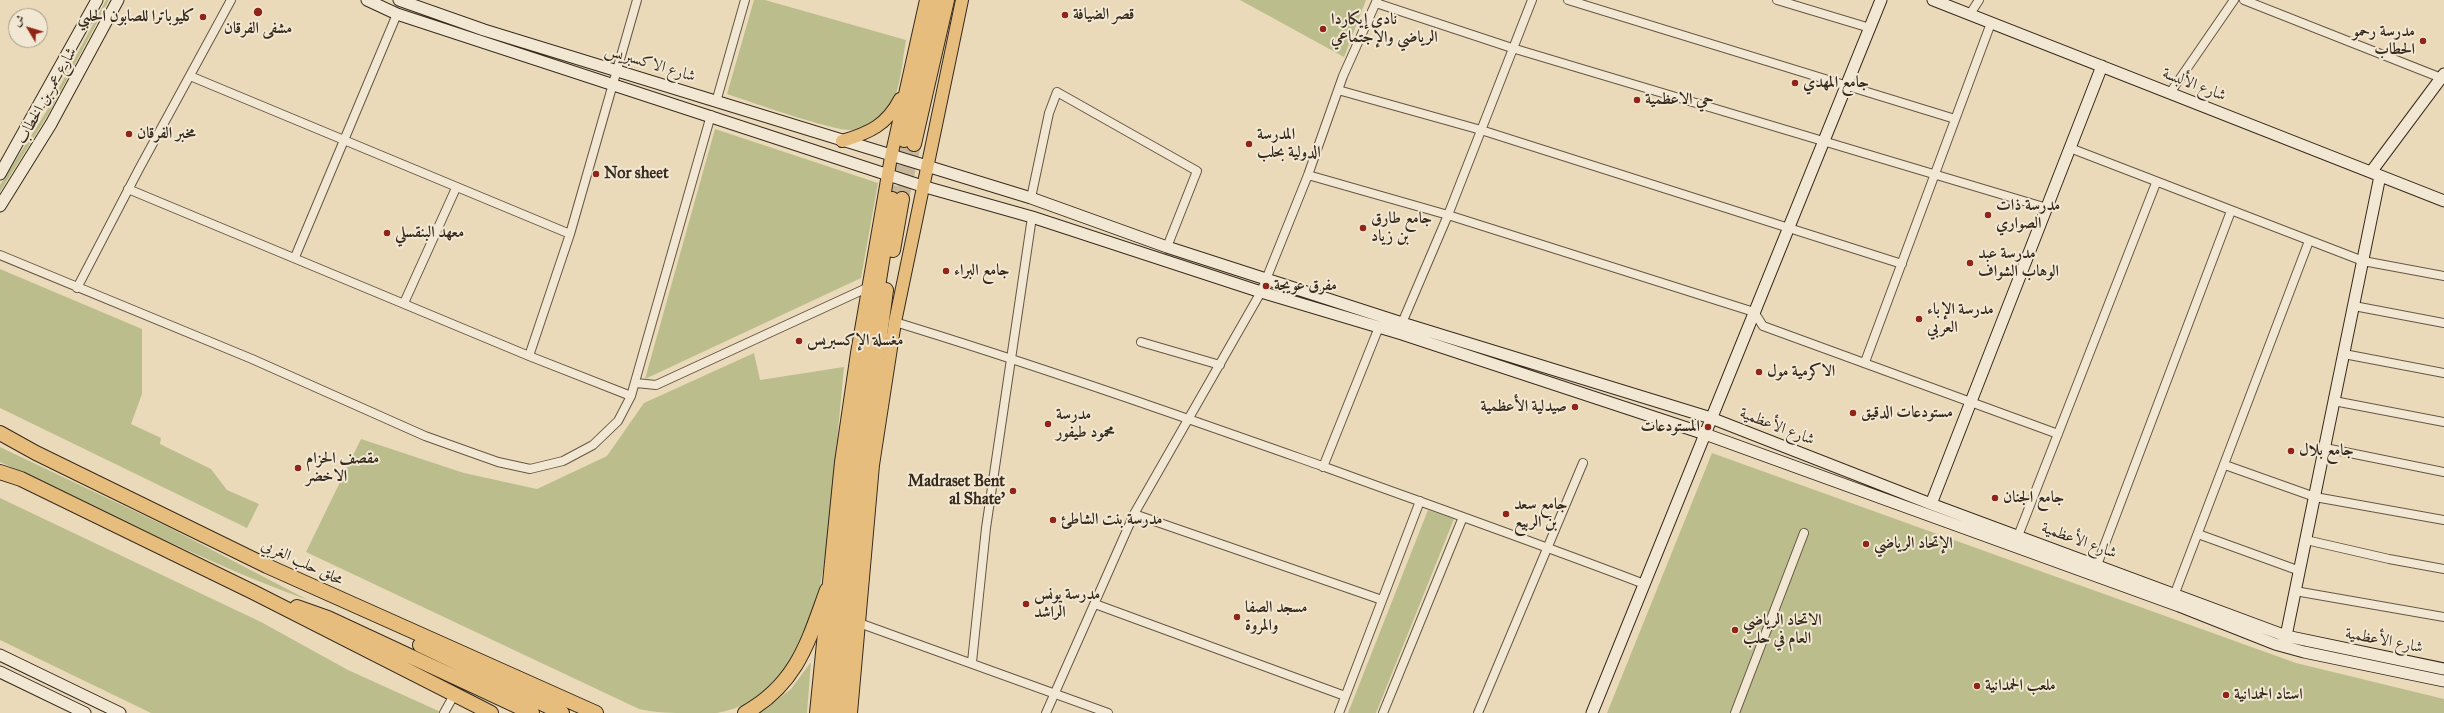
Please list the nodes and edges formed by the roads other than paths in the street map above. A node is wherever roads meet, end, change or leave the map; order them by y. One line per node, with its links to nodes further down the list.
1 (97, 0): 46 (street, شارع عمر بن الخطاب)
2 (118, 0): 58 (street, شارع عمر بن الخطاب)
3 (231, 0): 29 (street)
4 (367, 0): 22 (street)
5 (399, 0): 21 (street, شارع الاكسبريس)
6 (637, 0): 28 (street)
7 (745, 0): 36 (street)
8 (926, 0): 31 (main road)
9 (935, 0): 10 (highway)
10 (947, 0)
11 (962, 0): 45 (main road)
12 (1532, 0): 26 (street)
13 (1568, 0): 33 (street)
14 (1777, 0): 25 (street)
15 (1881, 0): 25 (street)
16 (1933, 0): 23 (street, شارع الألبسة)
17 (1979, 0): 23 (street)
18 (2234, 0): 35 (street)
19 (2244, 0): 30 (street)
20 (1376, 2): 26 (street); 34 (street)
21 (417, 3): 28 (street, شارع الاكسبريس)
22 (397, 14): 32 (street); 40 (street)
23 (1970, 14): 24 (street, شارع الألبسة)
24 (1991, 23): 27 (street, شارع الألبسة); 38 (street)
25 (1870, 28): 33 (street)
26 (1512, 48): 39 (street); 42 (street)
27 (2102, 66): 35 (street, شارع الألبسة); 43 (street)
28 (617, 70): 32 (street); 36 (street, شارع الاكسبريس)
29 (190, 76): 40 (street); 54 (street)
30 (2443, 77): 48 (street)
31 (908, 81): 41 (main road); 44 (main road)
32 (614, 83): 37 (street); 64 (street)
33 (1847, 86): 38 (street); 42 (street)
34 (1338, 90): 39 (street); 49 (street)
35 (2170, 93): 48 (street, شارع الألبسة)
36 (716, 102): 41 (street, شارع الاكسبريس)
37 (711, 115): 47 (street); 90 (street)
38 (1956, 119): 50 (street)
39 (1481, 130): 61 (street); 63 (street)
40 (346, 140): 53 (street); 68 (street)
41 (842, 141): 44 (street, شارع الاكسبريس)
42 (1823, 143): 50 (street); 63 (street)
43 (2070, 148): 51 (street); 59 (street)
44 (891, 156): 45 (street, شارع الاكسبريس); 47 (main road)
45 (926, 167): 52 (main road); 55 (street, شارع الاكسبريس)
46 (0, 174)
47 (888, 174): 52 (street); 73 (main road)
48 (2376, 174): 57 (street, شارع الألبسة); 69 (street)
49 (1308, 175): 61 (street); 72 (street)
50 (1934, 175): 59 (street); 70 (street)
51 (2156, 183): 60 (street); 99 (street)
52 (922, 186): 62 (street); 79 (main road)
53 (456, 188): 64 (street); 76 (street)
54 (128, 189): 68 (street); 74 (street)
55 (1031, 198): 66 (street, شارع الاكسبريس); 66 (street)
56 (897, 199): 101 (highway)
57 (2444, 201)
58 (0, 206)
59 (2047, 208): 92 (street)
60 (2231, 211): 65 (street); 118 (street)
61 (1448, 215): 78 (street); 80 (street)
62 (1032, 217): 75 (street); 86 (street)
63 (1789, 227): 70 (street); 78 (street)
64 (570, 234): 85 (street)
65 (2309, 241): 69 (street); 103 (street)
66 (1167, 247): 72 (street, شارع الاكسبريس)
67 (0, 255): 74 (street)
68 (295, 257): 76 (street)
69 (2363, 261): 71 (street); 77 (street)
70 (1902, 264): 87 (street)
71 (2444, 276)
72 (1267, 279): 75 (street); 80 (street, شارع الأعظمية)
73 (869, 287): 90 (street); 101 (main road)
74 (77, 288): 91 (street)
75 (1261, 292): 82 (street); 88 (street)
76 (404, 303): 85 (street)
77 (2354, 306): 81 (street); 84 (street)
78 (1754, 312): 87 (street); 94 (street)
79 (895, 322): 86 (street); 101 (main road)
80 (1402, 323): 94 (street, شارع الأعظمية)
81 (2444, 323)
82 (1379, 327): 98 (street); 104 (street)
83 (1141, 342): 88 (street)
84 (2344, 354): 89 (street); 93 (street)
85 (528, 356): 91 (street)
86 (1012, 358): 95 (street); 133 (street)
87 (1865, 362): 92 (street)
88 (1220, 365): 95 (street)
89 (2444, 373)
90 (636, 382): 91 (street)
91 (631, 396)
92 (1972, 400): 99 (street); 109 (street)
93 (2334, 401): 96 (street); 100 (street)
94 (1711, 418): 98 (street); 109 (street, شارع الأعظمية)
95 (1189, 419): 104 (street); 110 (street)
96 (2444, 422)
97 (0, 433): 119 (highway, محلق حلب الغربي)
98 (1705, 434): 122 (street); 136 (street)
99 (2058, 434): 115 (street)
100 (2325, 448): 106 (street); 107 (street)
101 (857, 463): 123 (main road); 130 (main road); 140 (highway)
102 (1583, 463): 117 (street)
103 (2224, 465): 107 (street); 114 (street)
104 (1322, 467): 108 (street)
105 (0, 472): 125 (highway)
106 (2444, 472)
107 (2315, 497): 112 (street); 116 (street)
108 (1420, 501): 111 (street); 127 (street)
109 (1931, 504): 115 (street, شارع الأعظمية)
110 (1134, 514): 127 (street); 128 (street)
111 (1464, 517): 117 (street); 152 (street)
112 (2444, 520)
113 (1804, 532): 155 (street)
114 (2198, 534): 121 (street); 126 (street)
115 (2018, 536): 118 (street, شارع الأعظمية)
116 (2306, 540): 120 (street); 121 (street)
117 (1548, 547): 122 (street); 153 (street)
118 (2097, 565): 126 (street, شارع الأعظمية)
119 (267, 566): 146 (highway); 147 (highway, محلق حلب الغربي)
120 (2444, 568)
121 (2300, 571): 124 (street)
122 (1644, 584): 154 (street)
123 (827, 590): 140 (main road); 148 (highway)
124 (2295, 590): 129 (street); 131 (street)
125 (253, 592): 138 (highway); 145 (highway)
126 (2175, 593): 131 (street, شارع الأعظمية)
127 (1382, 600): 139 (street)
128 (1094, 604): 137 (street); 139 (street)
129 (2444, 617)
130 (859, 623): 133 (street); 140 (main road)
131 (2286, 636): 134 (street, شارع الأعظمية)
132 (0, 655): 142 (street)
133 (972, 662): 137 (street)
134 (2444, 670)
135 (0, 672): 141 (street)
136 (2444, 681)
137 (1055, 693): 149 (street); 150 (street)
138 (454, 695): 143 (street); 144 (highway)
139 (1345, 696): 151 (street)
140 (834, 711)
141 (85, 713)
142 (120, 713)
143 (444, 713)
144 (491, 713)
145 (532, 713)
146 (562, 713)
147 (596, 713)
148 (745, 713)
149 (1046, 713)
150 (1108, 713)
151 (1339, 713)
152 (1383, 713)
153 (1478, 713)
154 (1592, 713)
155 (1735, 713)

